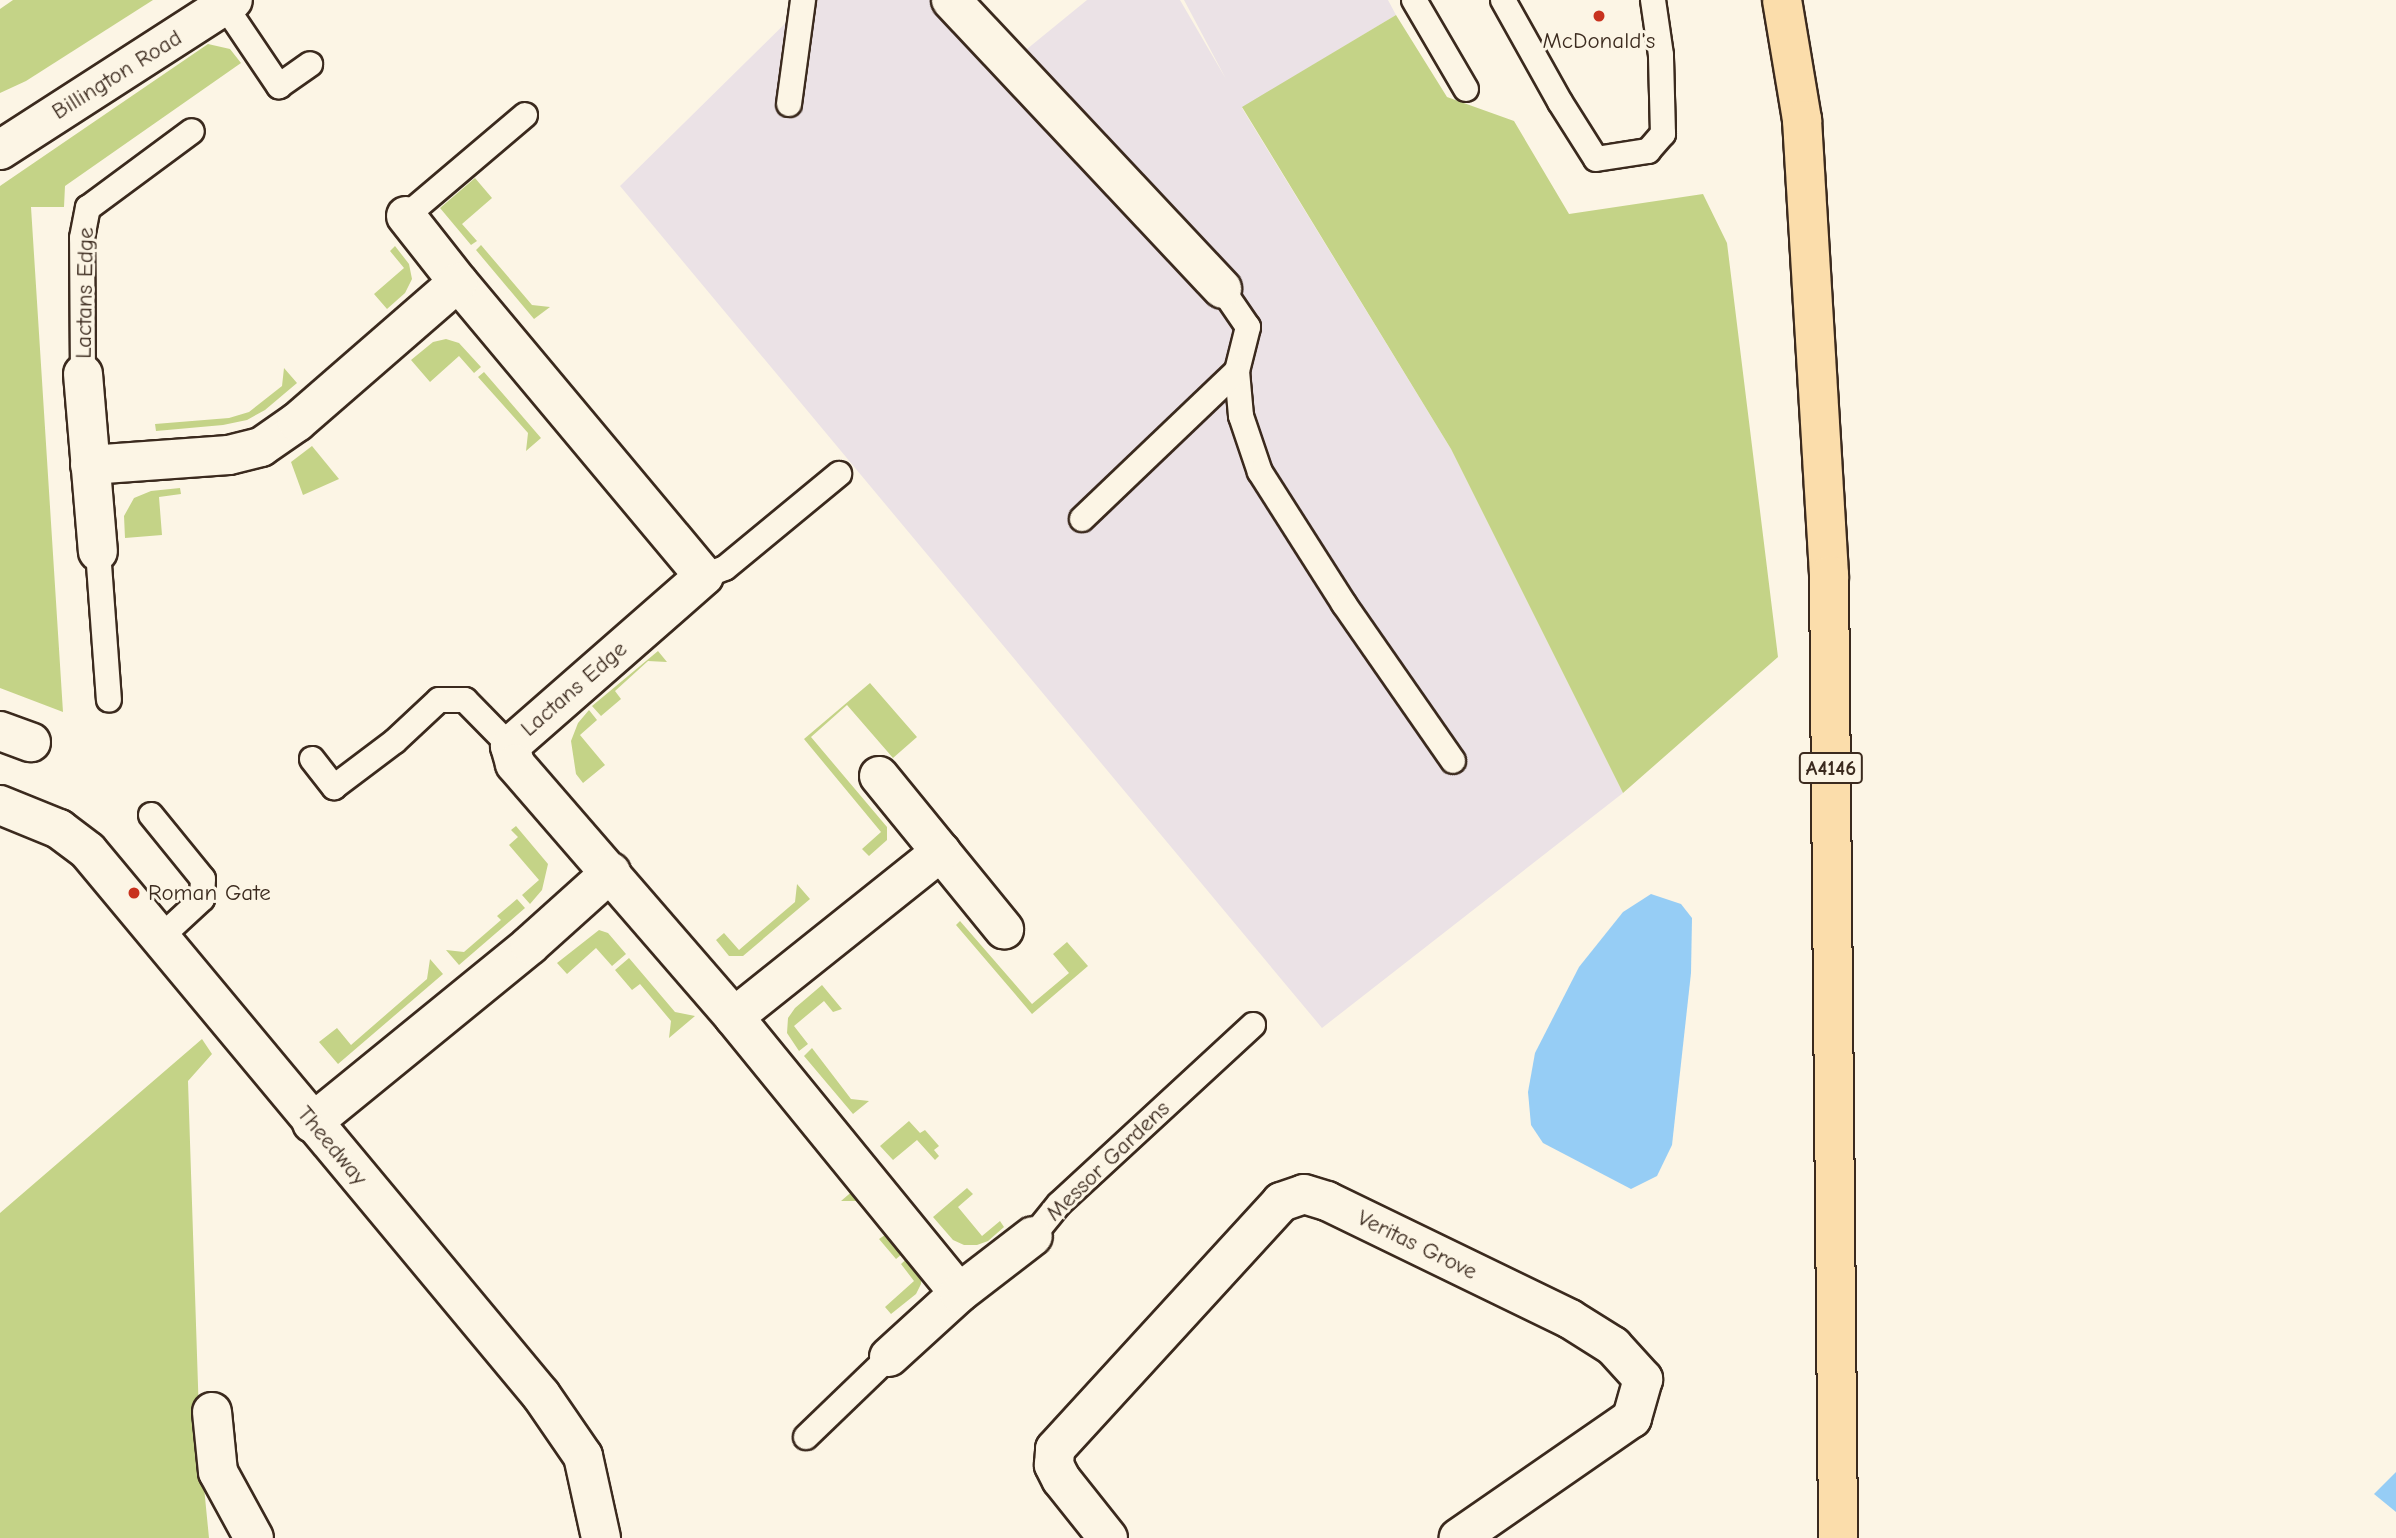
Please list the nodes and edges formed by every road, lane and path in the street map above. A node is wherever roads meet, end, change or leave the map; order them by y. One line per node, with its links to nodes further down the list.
1 (803, 0): 10 (lane)
2 (951, 0): 16 (street)
3 (1414, 0): 9 (lane)
4 (1503, 0): 5 (lane)
5 (1653, 0)
6 (1782, 0): 47 (highway, A4146)
7 (229, 3): 8 (lane); 13 (street, Billington Road)
8 (310, 64)
9 (1466, 89)
10 (789, 104)
11 (525, 115): 14 (lane)
12 (192, 131): 18 (lane, Lactans Edge)
13 (0, 150)
14 (406, 216): 15 (street)
15 (458, 282): 19 (street); 23 (street)
16 (1222, 289): 17 (lane)
17 (1237, 371): 21 (lane); 27 (lane)
18 (83, 374): 19 (street, Lactans Edge)
19 (90, 465): 22 (street, Lactans Edge)
20 (839, 474): 23 (lane)
21 (1082, 519)
22 (97, 551): 24 (lane, Lactans Edge)
23 (704, 576): 25 (street, Lactans Edge)
24 (109, 700)
25 (510, 746): 26 (lane); 32 (street, Lactans Edge)
26 (312, 759)
27 (1453, 761)
28 (879, 776): 31 (street)
29 (0, 805): 34 (street, Theedway)
30 (151, 815): 34 (lane)
31 (941, 852): 33 (street); 35 (street)
32 (611, 872): 35 (street); 37 (street)
33 (1004, 929)
34 (161, 937): 37 (street, Theedway)
35 (734, 1017): 39 (street)
36 (1253, 1025): 38 (lane, Messor Gardens)
37 (312, 1123): 44 (street, Theedway)
38 (1033, 1236): 39 (street, Messor Gardens)
39 (959, 1293): 40 (street, Messor Gardens)
40 (889, 1357): 42 (lane, Messor Gardens)
41 (212, 1412): 43 (street)
42 (806, 1437)
43 (254, 1538)
44 (601, 1538)
45 (1108, 1538): 46 (street, Veritas Grove)
46 (1459, 1538)
47 (1838, 1538)

